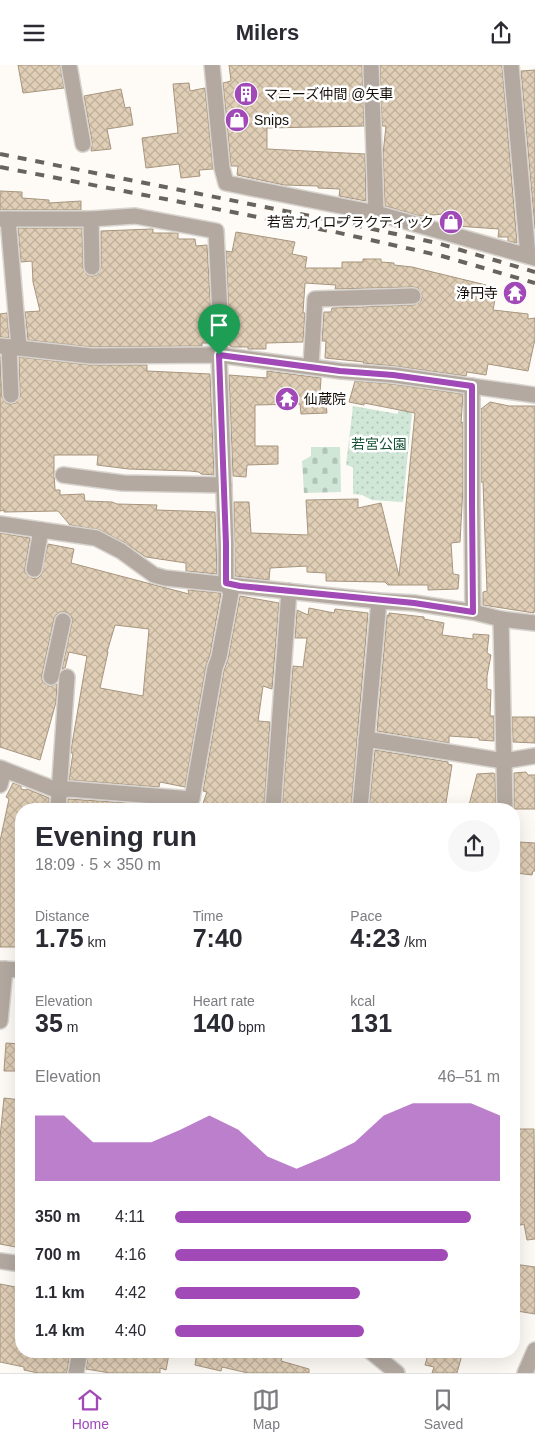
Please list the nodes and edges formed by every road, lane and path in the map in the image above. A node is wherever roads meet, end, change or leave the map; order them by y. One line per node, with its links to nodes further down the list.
1 (70, 65): 5 (street)
2 (212, 65): 6 (street)
3 (371, 65): 6 (street)
4 (511, 65): 9 (street)
5 (82, 144)
6 (376, 213): 9 (street)
7 (4, 219): 8 (street); 12 (street)
8 (91, 219): 10 (street); 13 (street)
9 (532, 257)
10 (92, 267)
11 (413, 296): 14 (street)
12 (9, 347): 13 (street); 16 (street)
13 (219, 355): 14 (street); 19 (street)
14 (311, 366): 15 (street)
15 (472, 386): 17 (street); 26 (street)
16 (11, 395)
17 (535, 395)
18 (63, 475): 19 (street)
19 (224, 485): 23 (street)
20 (0, 524): 21 (street)
21 (41, 529): 22 (street); 23 (street)
22 (34, 569)
23 (226, 583): 24 (street); 39 (street)
24 (289, 591): 25 (street); 40 (street)
25 (379, 601): 26 (street); 32 (street)
26 (473, 612): 27 (street)
27 (501, 619): 29 (street); 34 (street)
28 (63, 621): 30 (street)
29 (535, 623)
30 (51, 677)
31 (67, 677): 36 (street)
32 (366, 739): 34 (street); 41 (street)
33 (535, 756): 34 (street)
34 (504, 761): 42 (street)
35 (1, 774): 36 (street)
36 (59, 791): 37 (street); 38 (street)
37 (58, 803)
38 (184, 803)
39 (192, 803)
40 (273, 803)
41 (361, 803)
42 (505, 803)
43 (3, 969): 44 (street)
44 (0, 1021)
45 (0, 1261): 46 (street)
46 (15, 1263)
47 (535, 1350): 52 (street)
48 (79, 1358): 50 (street)
49 (380, 1367): 51 (street)
50 (76, 1373)
51 (397, 1373)
52 (525, 1373)

